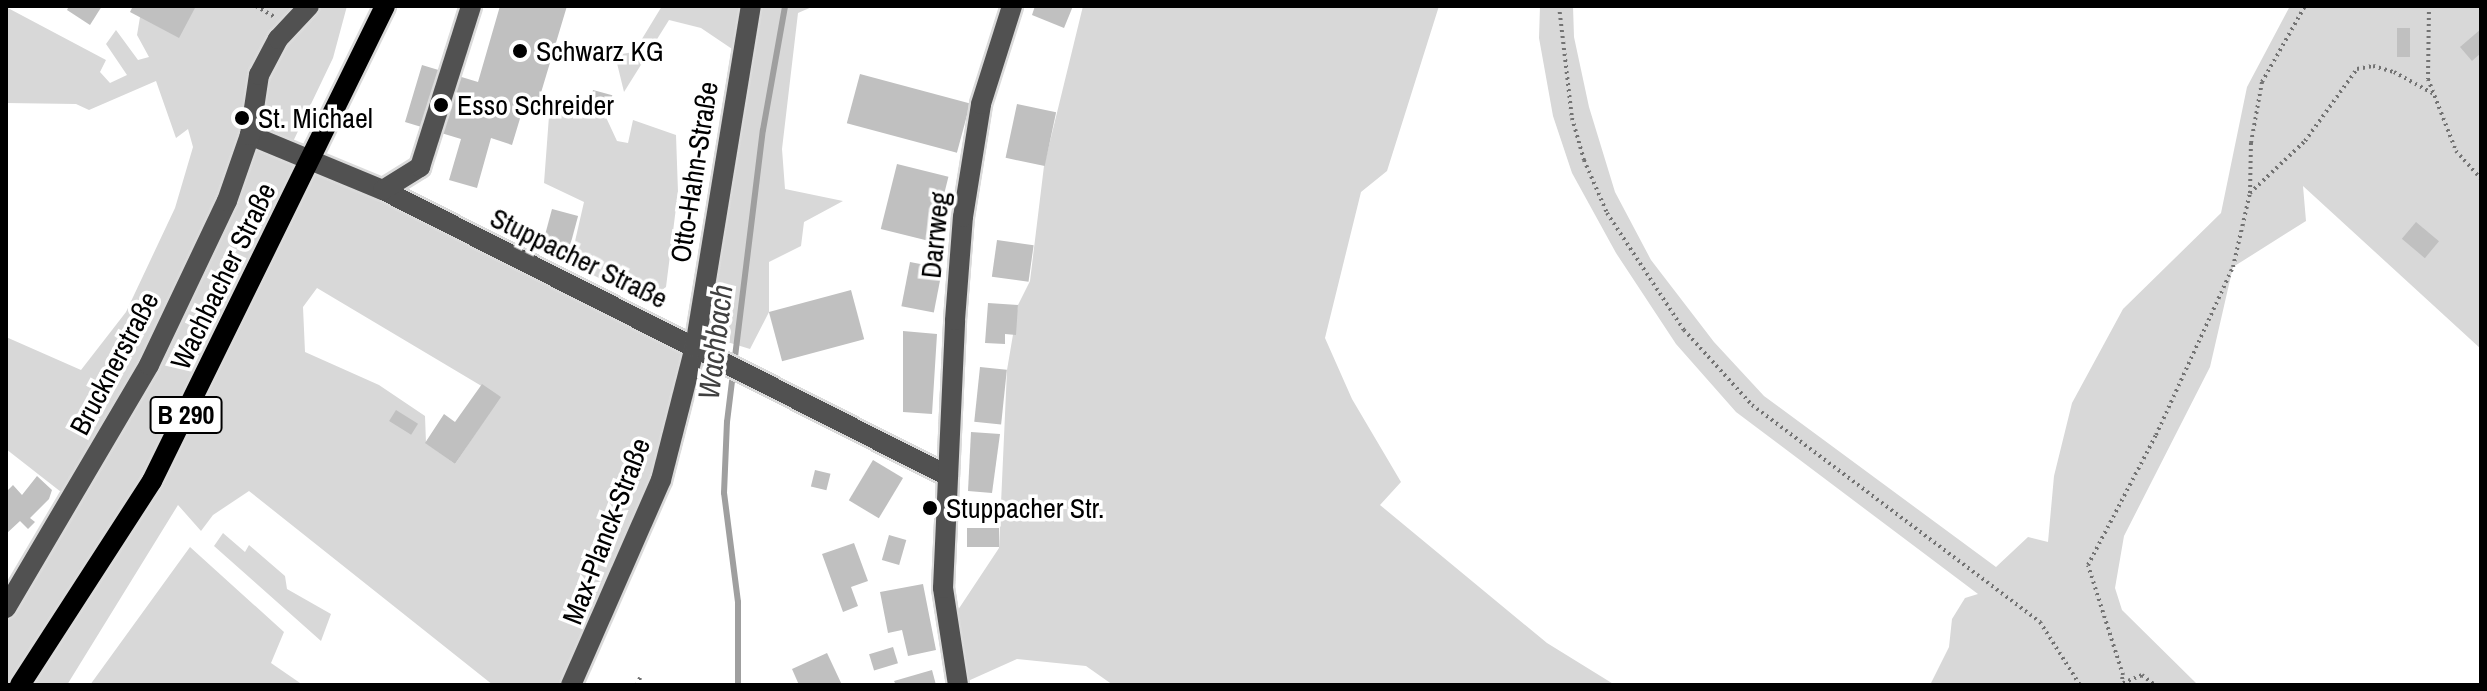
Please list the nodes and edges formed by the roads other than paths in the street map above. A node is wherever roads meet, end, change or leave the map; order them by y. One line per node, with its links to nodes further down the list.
1 (309, 6): 6 (street, Brucknerstraße)
2 (385, 6): 7 (main road, Wachbacher Straße / B 290)
3 (471, 6): 8 (street)
4 (751, 6): 9 (street, Otto-Hahn-Straße)
5 (1012, 6): 10 (street, Darrweg)
6 (250, 135): 7 (street, Stuppacher Straße); 11 (street, Brucknerstraße)
7 (311, 161): 8 (street, Stuppacher Straße); 12 (main road, Wachbacher Straße / B 290)
8 (383, 190): 9 (street, Stuppacher Straße)
9 (695, 347): 10 (street, Stuppacher Straße); 13 (street, Max-Planck-Straße)
10 (948, 476): 14 (street)
11 (6, 608)
12 (20, 685)
13 (571, 685)
14 (958, 685)

